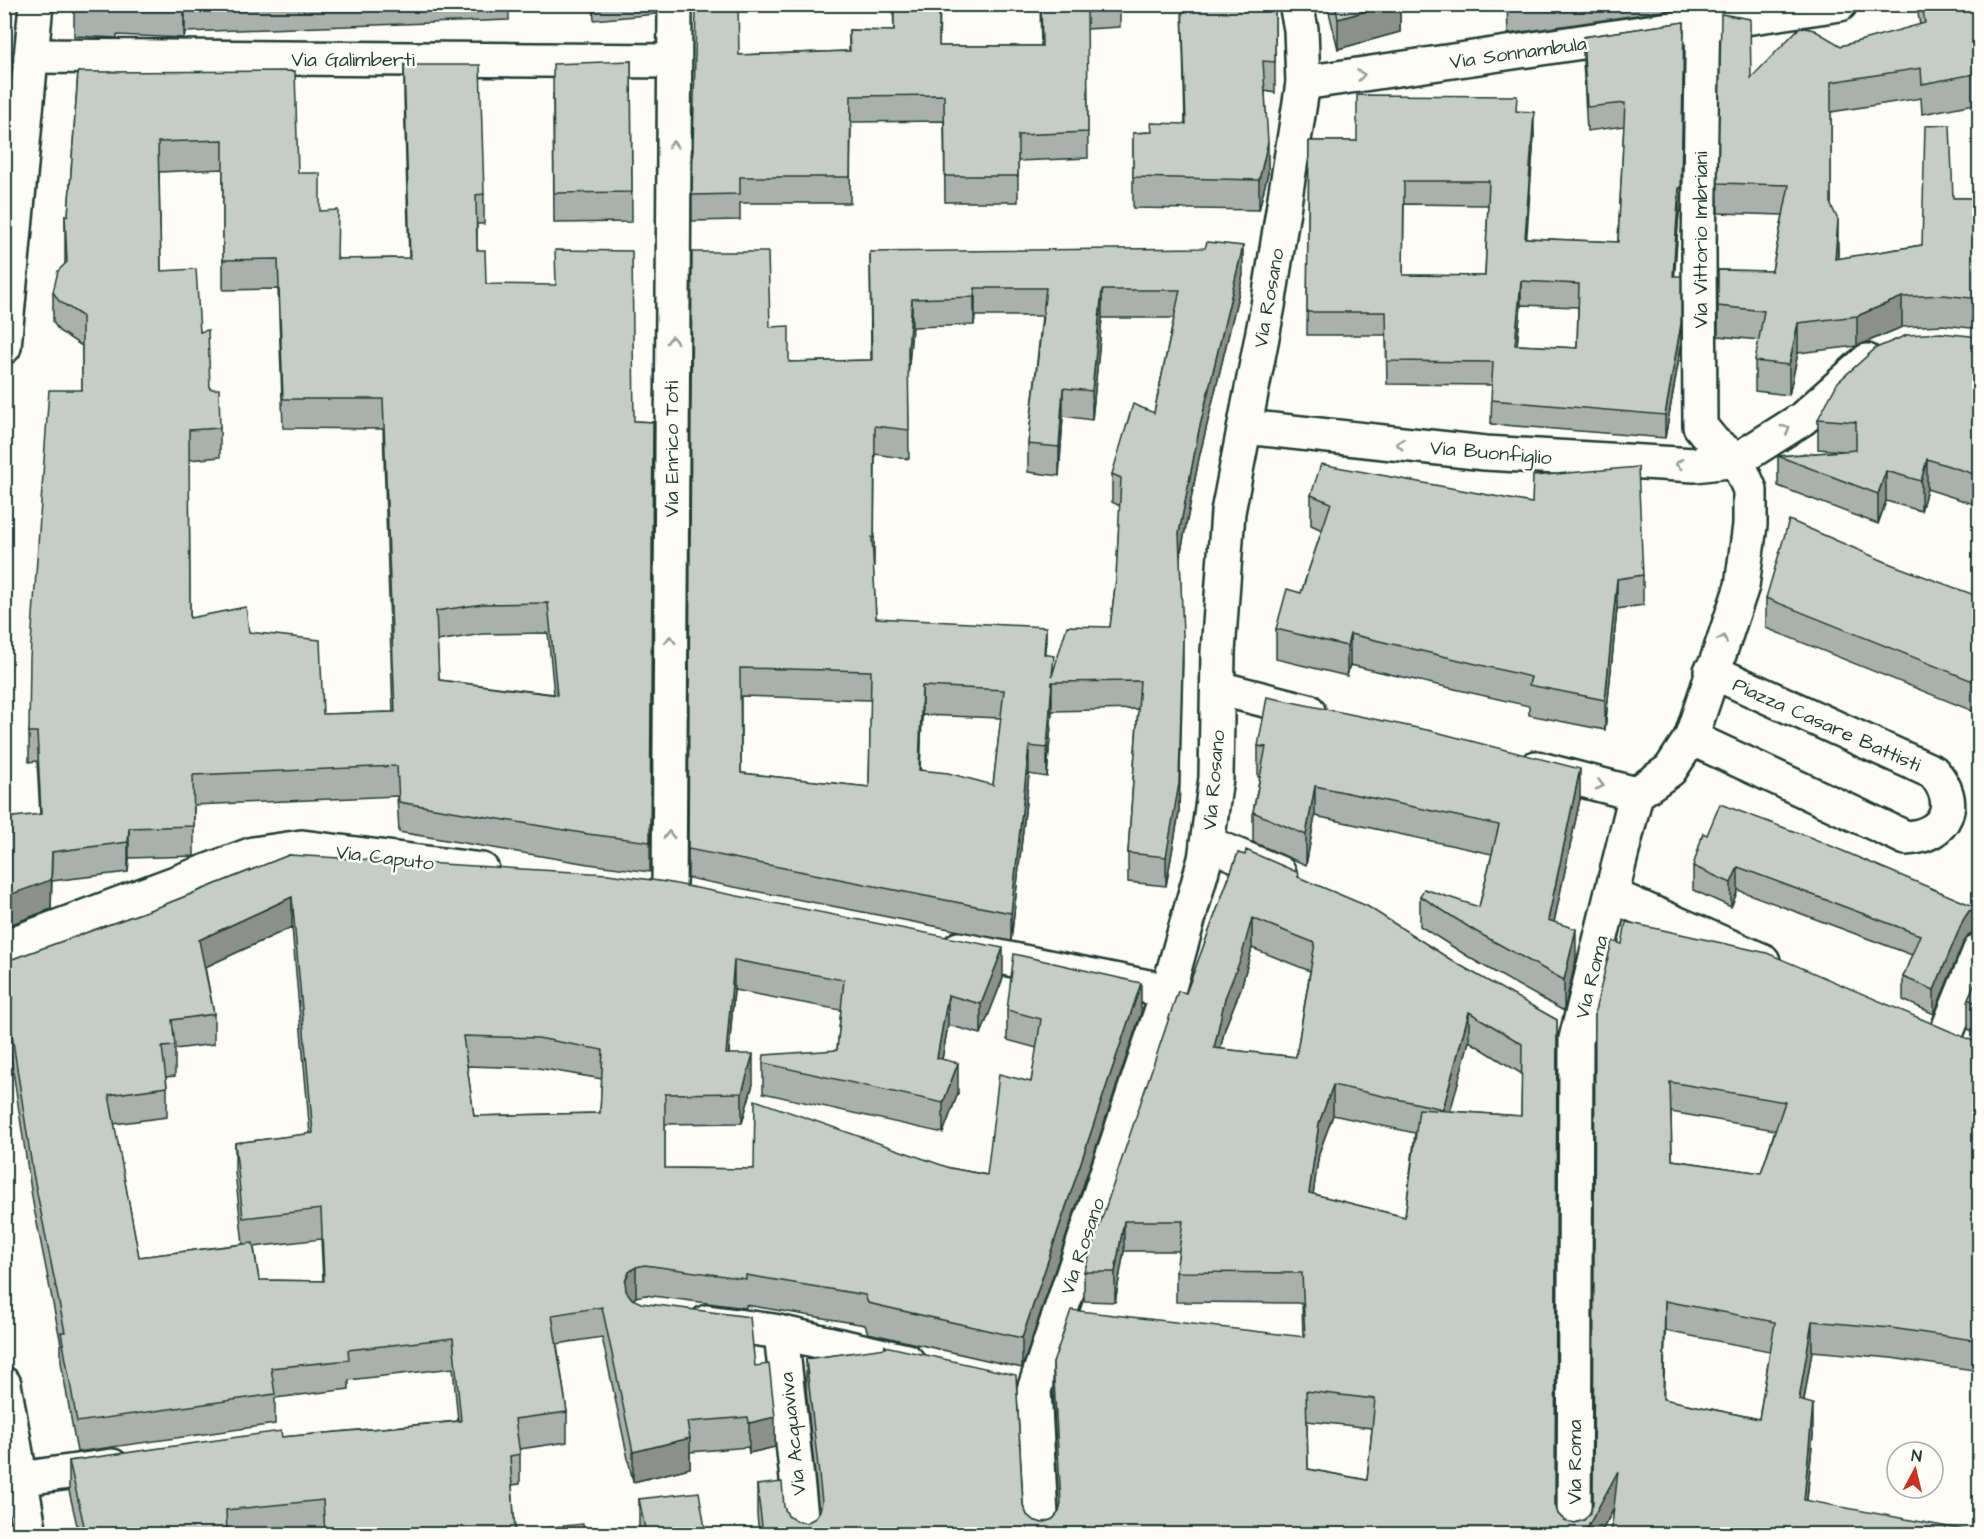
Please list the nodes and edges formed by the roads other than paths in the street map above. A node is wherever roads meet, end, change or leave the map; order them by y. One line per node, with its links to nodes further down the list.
1 (36, 4): 6 (street)
2 (675, 4): 7 (street, Via Enrico Toti)
3 (1296, 4): 8 (street, Via Rosano)
4 (1840, 4): 5 (street, Via Sonnambula)
5 (1703, 15): 8 (street, Via Sonnambula, one-way to 5); 12 (street, Via Vittorio Imbriani)
6 (31, 56): 7 (street, Via Galimberti); 9 (street)
7 (674, 61): 23 (street, Via Enrico Toti, one-way to 7)
8 (1303, 83): 11 (street, Via Rosano)
9 (4, 347)
10 (1894, 350): 12 (street, one-way to 10)
11 (1245, 427): 12 (street, Via Buonfiglio, one-way to 11); 14 (street, Via Rosano)
12 (1737, 460): 13 (street, one-way to 12)
13 (1711, 671): 16 (street); 16 (street, Piazza Casare Battisti)
14 (1218, 688): 15 (street); 19 (street, Via Rosano)
15 (1334, 717)
16 (1691, 738): 18 (street)
17 (1508, 761): 18 (street, one-way to 18)
18 (1636, 794): 24 (street, Via Roma)
19 (1208, 843): 21 (street); 30 (street, Via Rosano)
20 (515, 874): 27 (street, Via Caputo)
21 (1304, 884)
22 (633, 889): 23 (street)
23 (669, 893): 25 (street)
24 (1611, 895): 29 (street); 33 (street, Via Roma)
25 (703, 900)
26 (931, 943): 30 (street)
27 (4, 947)
28 (1980, 950): 32 (street)
29 (1794, 974)
30 (1168, 991): 39 (street, Via Rosano)
31 (1546, 1022): 33 (street)
32 (1912, 1025)
33 (1576, 1039): 45 (street, Via Roma)
34 (676, 1318): 35 (street)
35 (781, 1333): 36 (street); 43 (street, Via Acquaviva)
36 (930, 1367)
37 (999, 1382): 39 (street)
38 (4, 1384): 41 (street)
39 (1034, 1390): 44 (street, Via Rosano)
40 (137, 1463): 41 (street)
41 (19, 1479): 42 (street)
42 (30, 1534)
43 (803, 1534)
44 (1042, 1534)
45 (1574, 1534)

